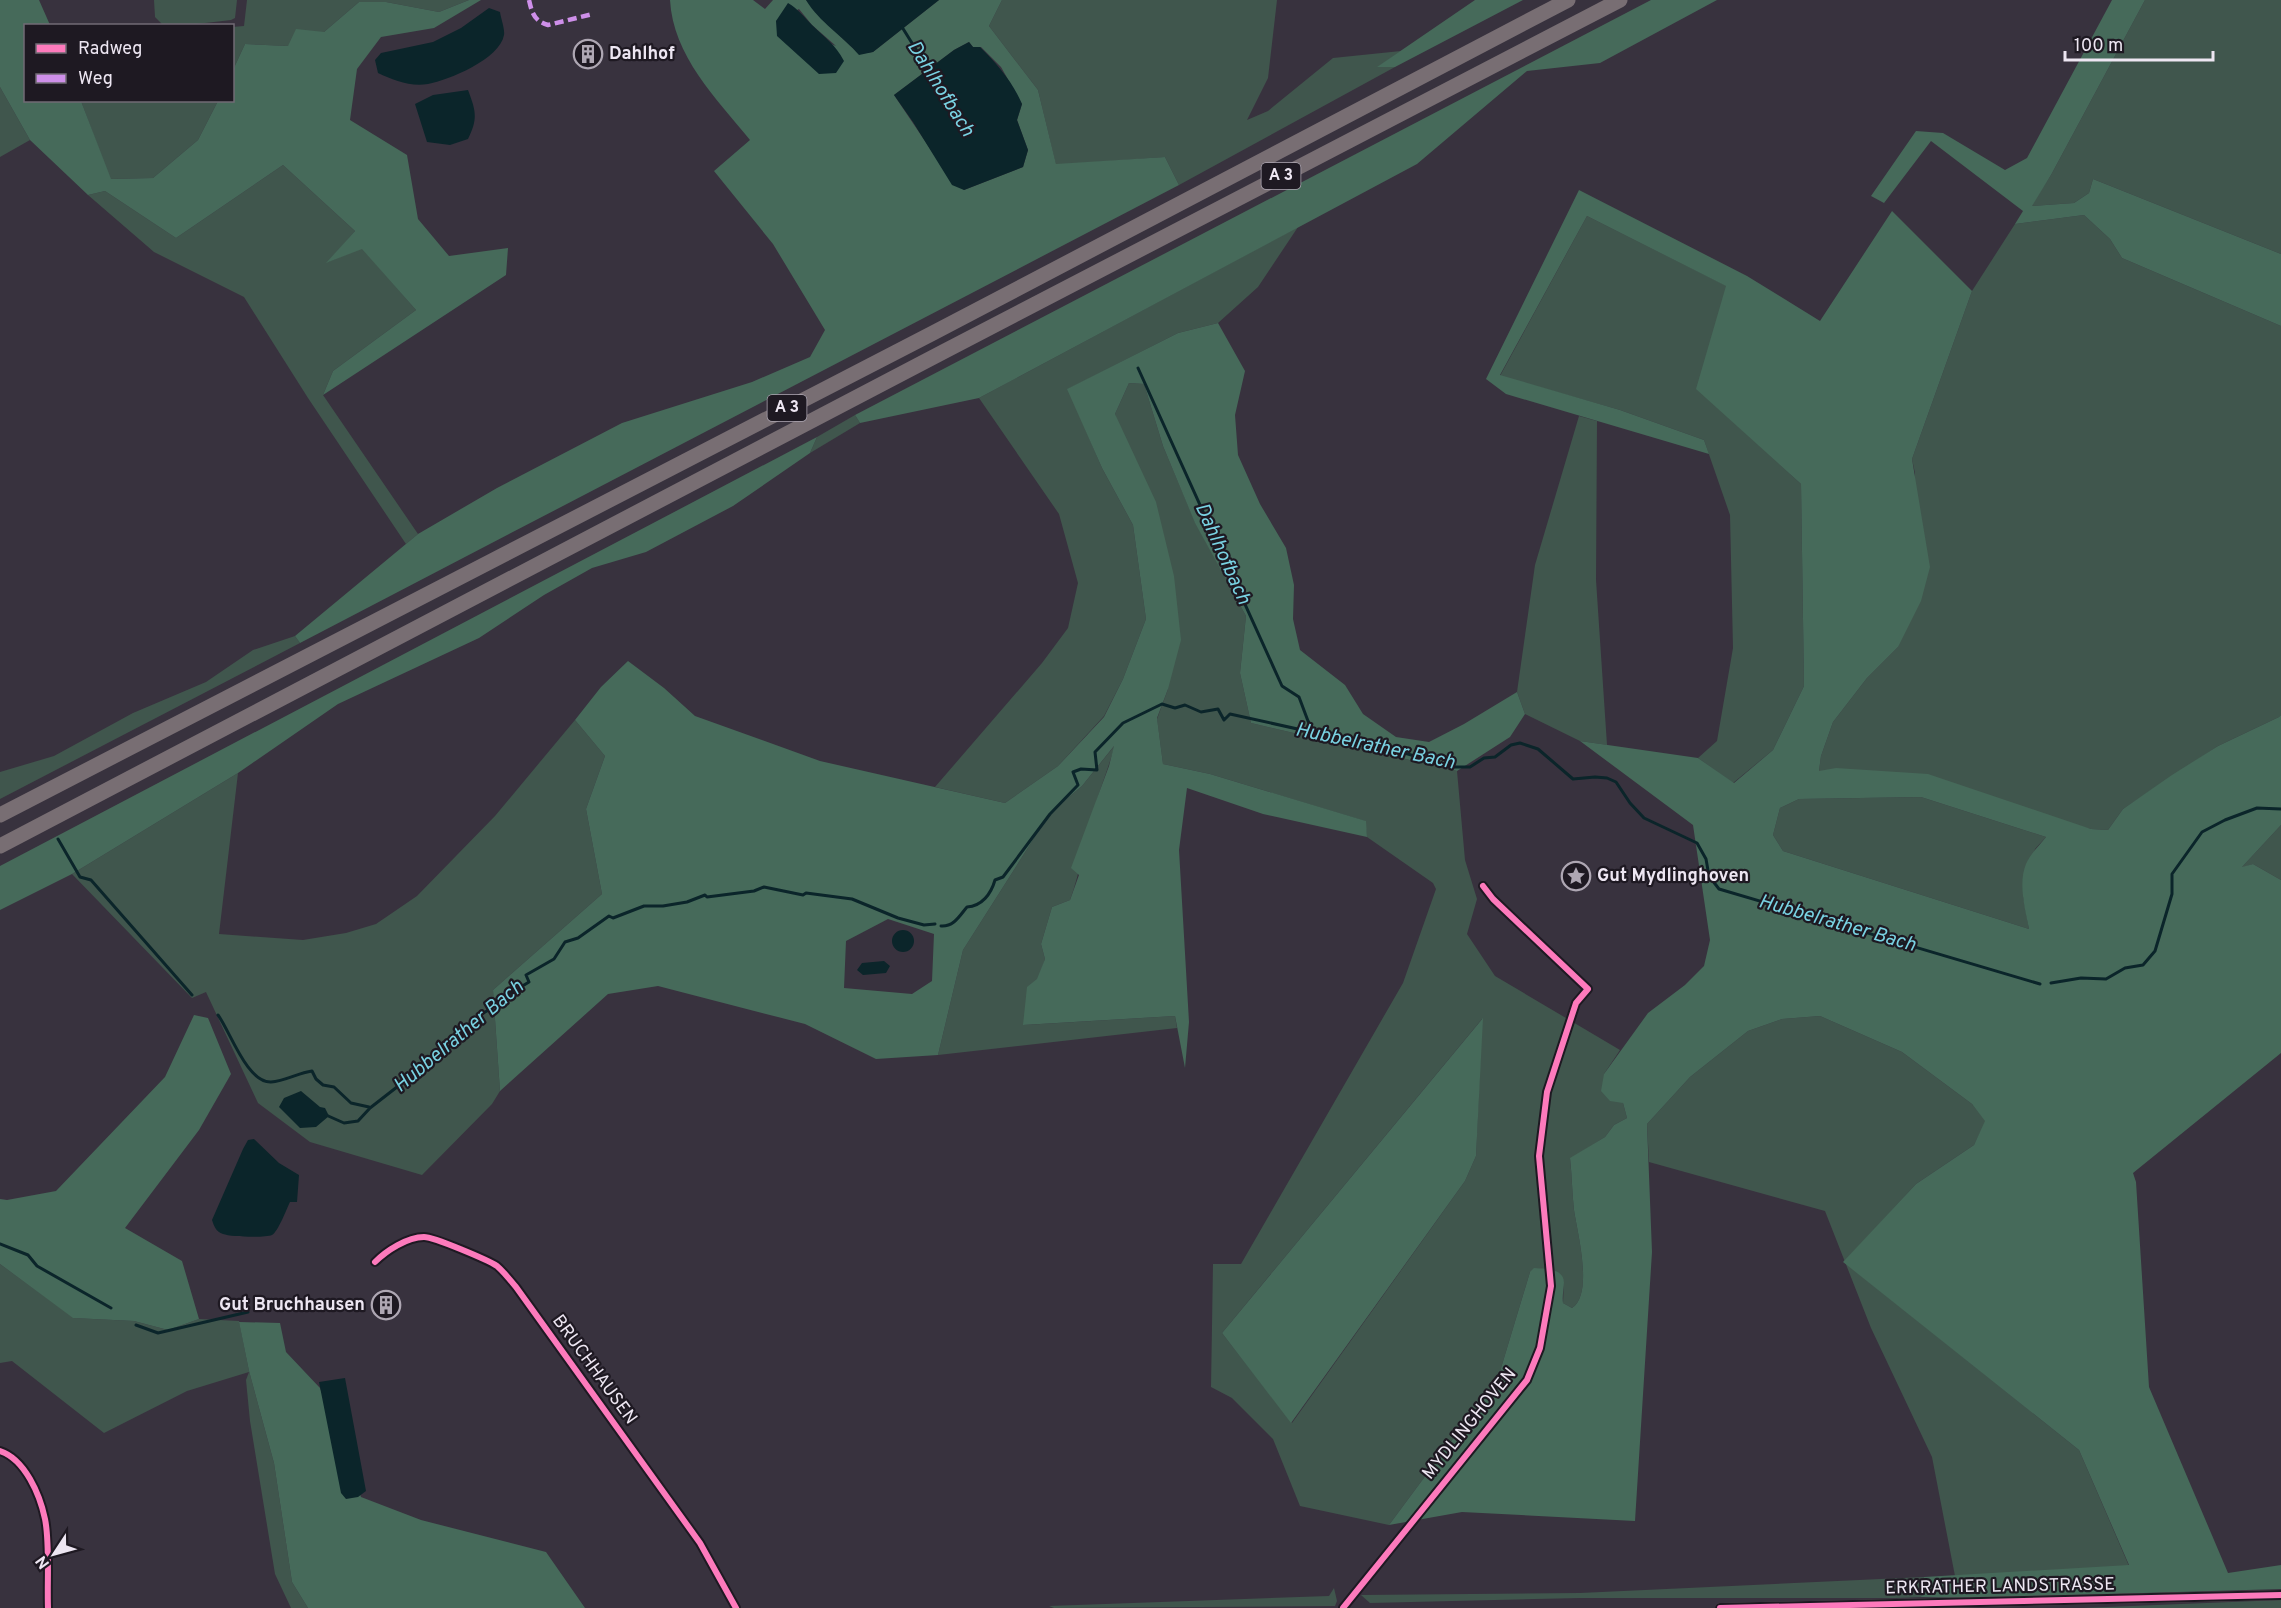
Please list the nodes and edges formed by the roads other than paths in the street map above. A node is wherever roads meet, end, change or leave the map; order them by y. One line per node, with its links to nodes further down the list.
1 (1568, 0): 3 (highway, A 3)
2 (1620, 0): 4 (highway, A 3)
3 (0, 815)
4 (0, 846)
5 (1483, 886): 11 (street, MYDLINGHOVEN)
6 (375, 1262): 10 (street, BRUCHHAUSEN)
7 (0, 1451): 9 (street)
8 (2281, 1595): 12 (street, ERKRATHER LANDSTRASSE)
9 (48, 1608)
10 (736, 1608)
11 (1343, 1608)
12 (1720, 1608)

